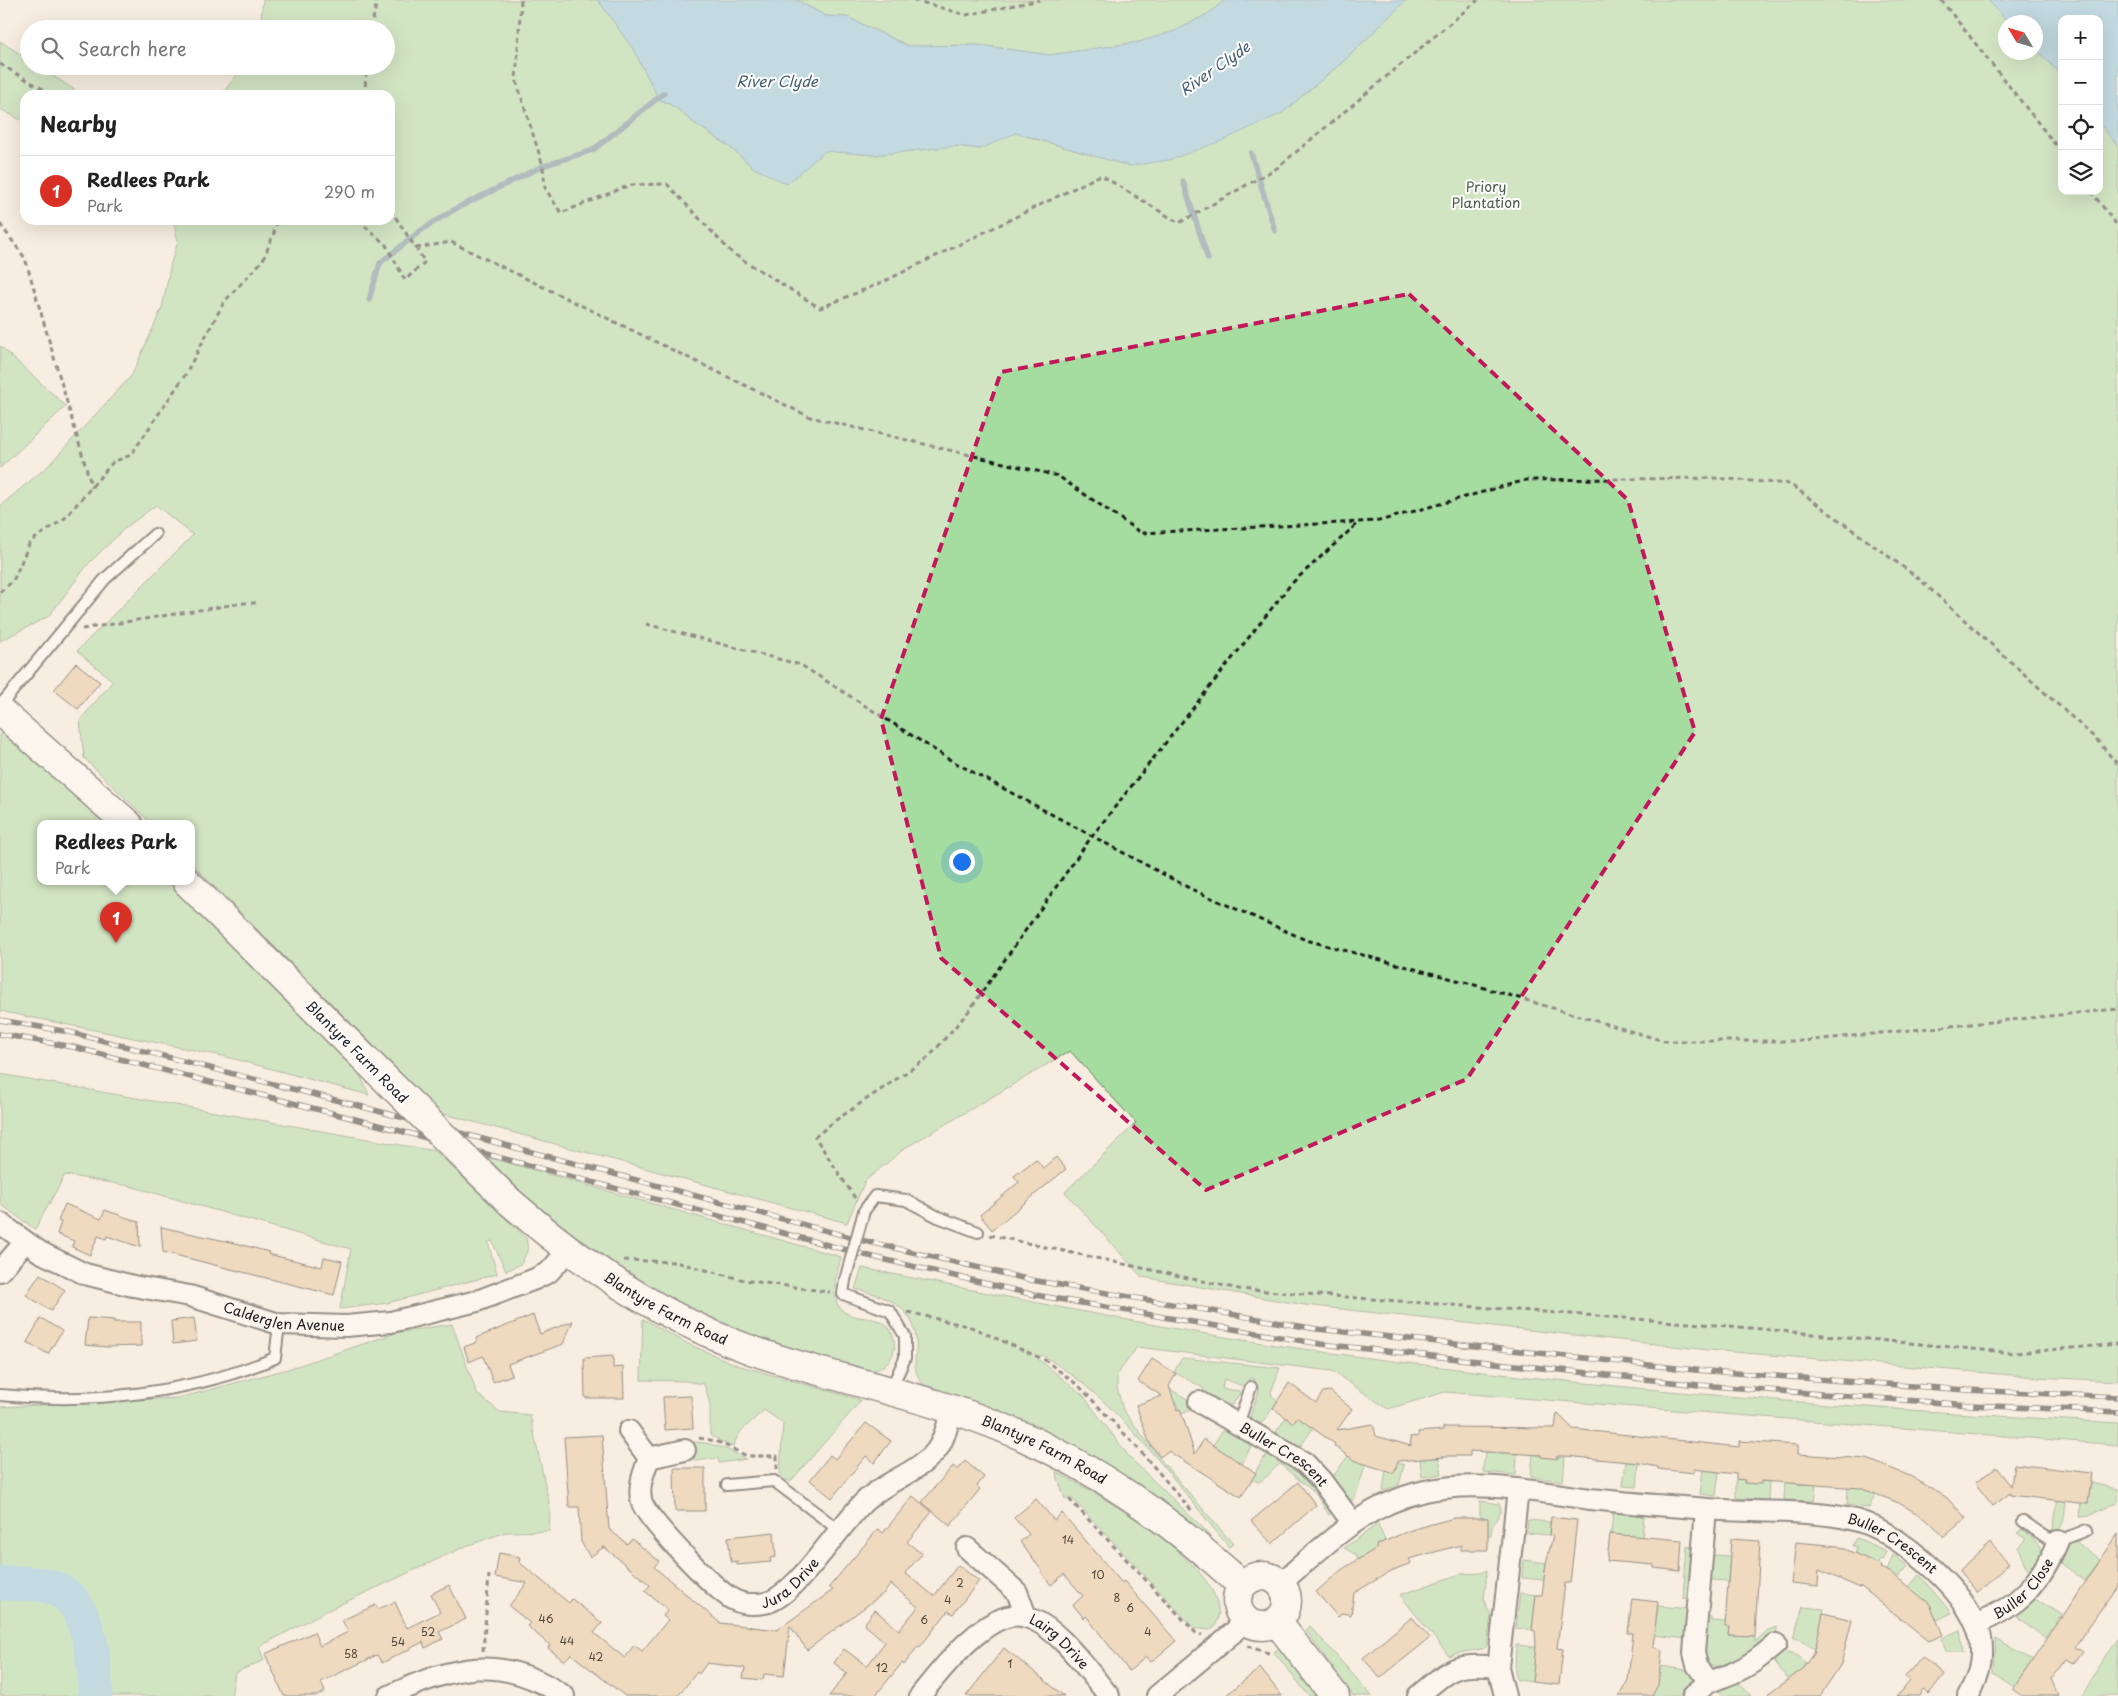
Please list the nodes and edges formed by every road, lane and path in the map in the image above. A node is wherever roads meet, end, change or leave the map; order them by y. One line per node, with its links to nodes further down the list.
1 (377, 0): 7 (path)
2 (521, 0): 5 (path)
3 (914, 0): 4 (path)
4 (1040, 0)
5 (1478, 0)
6 (1941, 0): 12 (path)
7 (373, 20)
8 (0, 64): 10 (path)
9 (366, 75): 11 (path)
10 (44, 90)
11 (365, 90)
12 (2060, 150)
13 (2094, 195): 18 (path)
14 (395, 216): 19 (path)
15 (0, 224): 20 (path)
16 (275, 225): 20 (path)
17 (363, 225): 19 (path)
18 (2118, 226)
19 (416, 248): 21 (path)
20 (92, 489): 23 (path)
21 (1359, 522): 29 (path); 31 (path)
22 (155, 534): 26 (lane)
23 (0, 592)
24 (257, 603): 26 (path)
25 (646, 624): 31 (path)
26 (62, 632): 27 (lane)
27 (0, 706)
28 (0, 711): 30 (main road)
29 (2118, 765)
30 (123, 820)
31 (1092, 836): 33 (path); 34 (path)
32 (190, 885): 38 (main road, Blantyre Farm Road, bridge)
33 (2118, 1009)
34 (864, 1211): 36 (lane); 41 (lane, bridge)
35 (0, 1223): 37 (street, Calderglen Avenue)
36 (978, 1232): 44 (path)
37 (25, 1242): 40 (street); 43 (street, Calderglen Avenue)
38 (568, 1251): 39 (main road, Blantyre Farm Road); 43 (street, Calderglen Avenue)
39 (590, 1267): 41 (path); 46 (main road, Blantyre Farm Road)
40 (0, 1272)
41 (843, 1294): 42 (lane)
42 (890, 1311): 46 (lane); 59 (path)
43 (279, 1324): 47 (lane)
44 (2118, 1344)
45 (1251, 1387): 50 (lane)
46 (890, 1390): 49 (main road, Blantyre Farm Road)
47 (0, 1395)
48 (1200, 1402): 50 (street, Buller Crescent)
49 (952, 1409): 62 (street, Jura Drive); 68 (main road, Blantyre Farm Road)
50 (1238, 1424): 61 (street, Buller Crescent)
51 (629, 1431): 53 (street)
52 (685, 1450): 53 (street); 54 (path)
53 (649, 1458): 62 (street, Jura Drive)
54 (774, 1481): 55 (lane); 62 (lane)
55 (727, 1485)
56 (1518, 1490): 58 (street, Buller Crescent); 61 (street, Buller Crescent); 76 (street)
57 (1069, 1499): 73 (path)
58 (1706, 1509): 72 (street, Buller Crescent); 78 (street)
59 (1196, 1515)
60 (2023, 1521): 64 (lane)
61 (1352, 1522): 67 (street, Buller Crescent)
62 (839, 1530)
63 (2087, 1530): 64 (lane)
64 (2058, 1542): 72 (street, Buller Close)
65 (968, 1548): 69 (street, Lairg Drive)
66 (489, 1576): 77 (path)
67 (1281, 1583): 68 (main road); 71 (main road)
68 (1242, 1585): 70 (main road)
69 (1026, 1616): 81 (street); 82 (street, Lairg Drive)
70 (1247, 1621): 71 (main road); 73 (street)
71 (1277, 1622): 84 (main road)
72 (1976, 1624): 88 (street, Buller Crescent)
73 (1224, 1641): 75 (path); 83 (street)
74 (1776, 1644): 78 (street)
75 (1276, 1660)
76 (1498, 1667): 85 (street); 86 (street)
77 (482, 1669): 79 (street); 80 (street)
78 (1708, 1681): 87 (street)
79 (389, 1696)
80 (564, 1696)
81 (920, 1696)
82 (1109, 1696)
83 (1158, 1696)
84 (1335, 1696)
85 (1418, 1696)
86 (1505, 1696)
87 (1693, 1696)
88 (1968, 1696)

